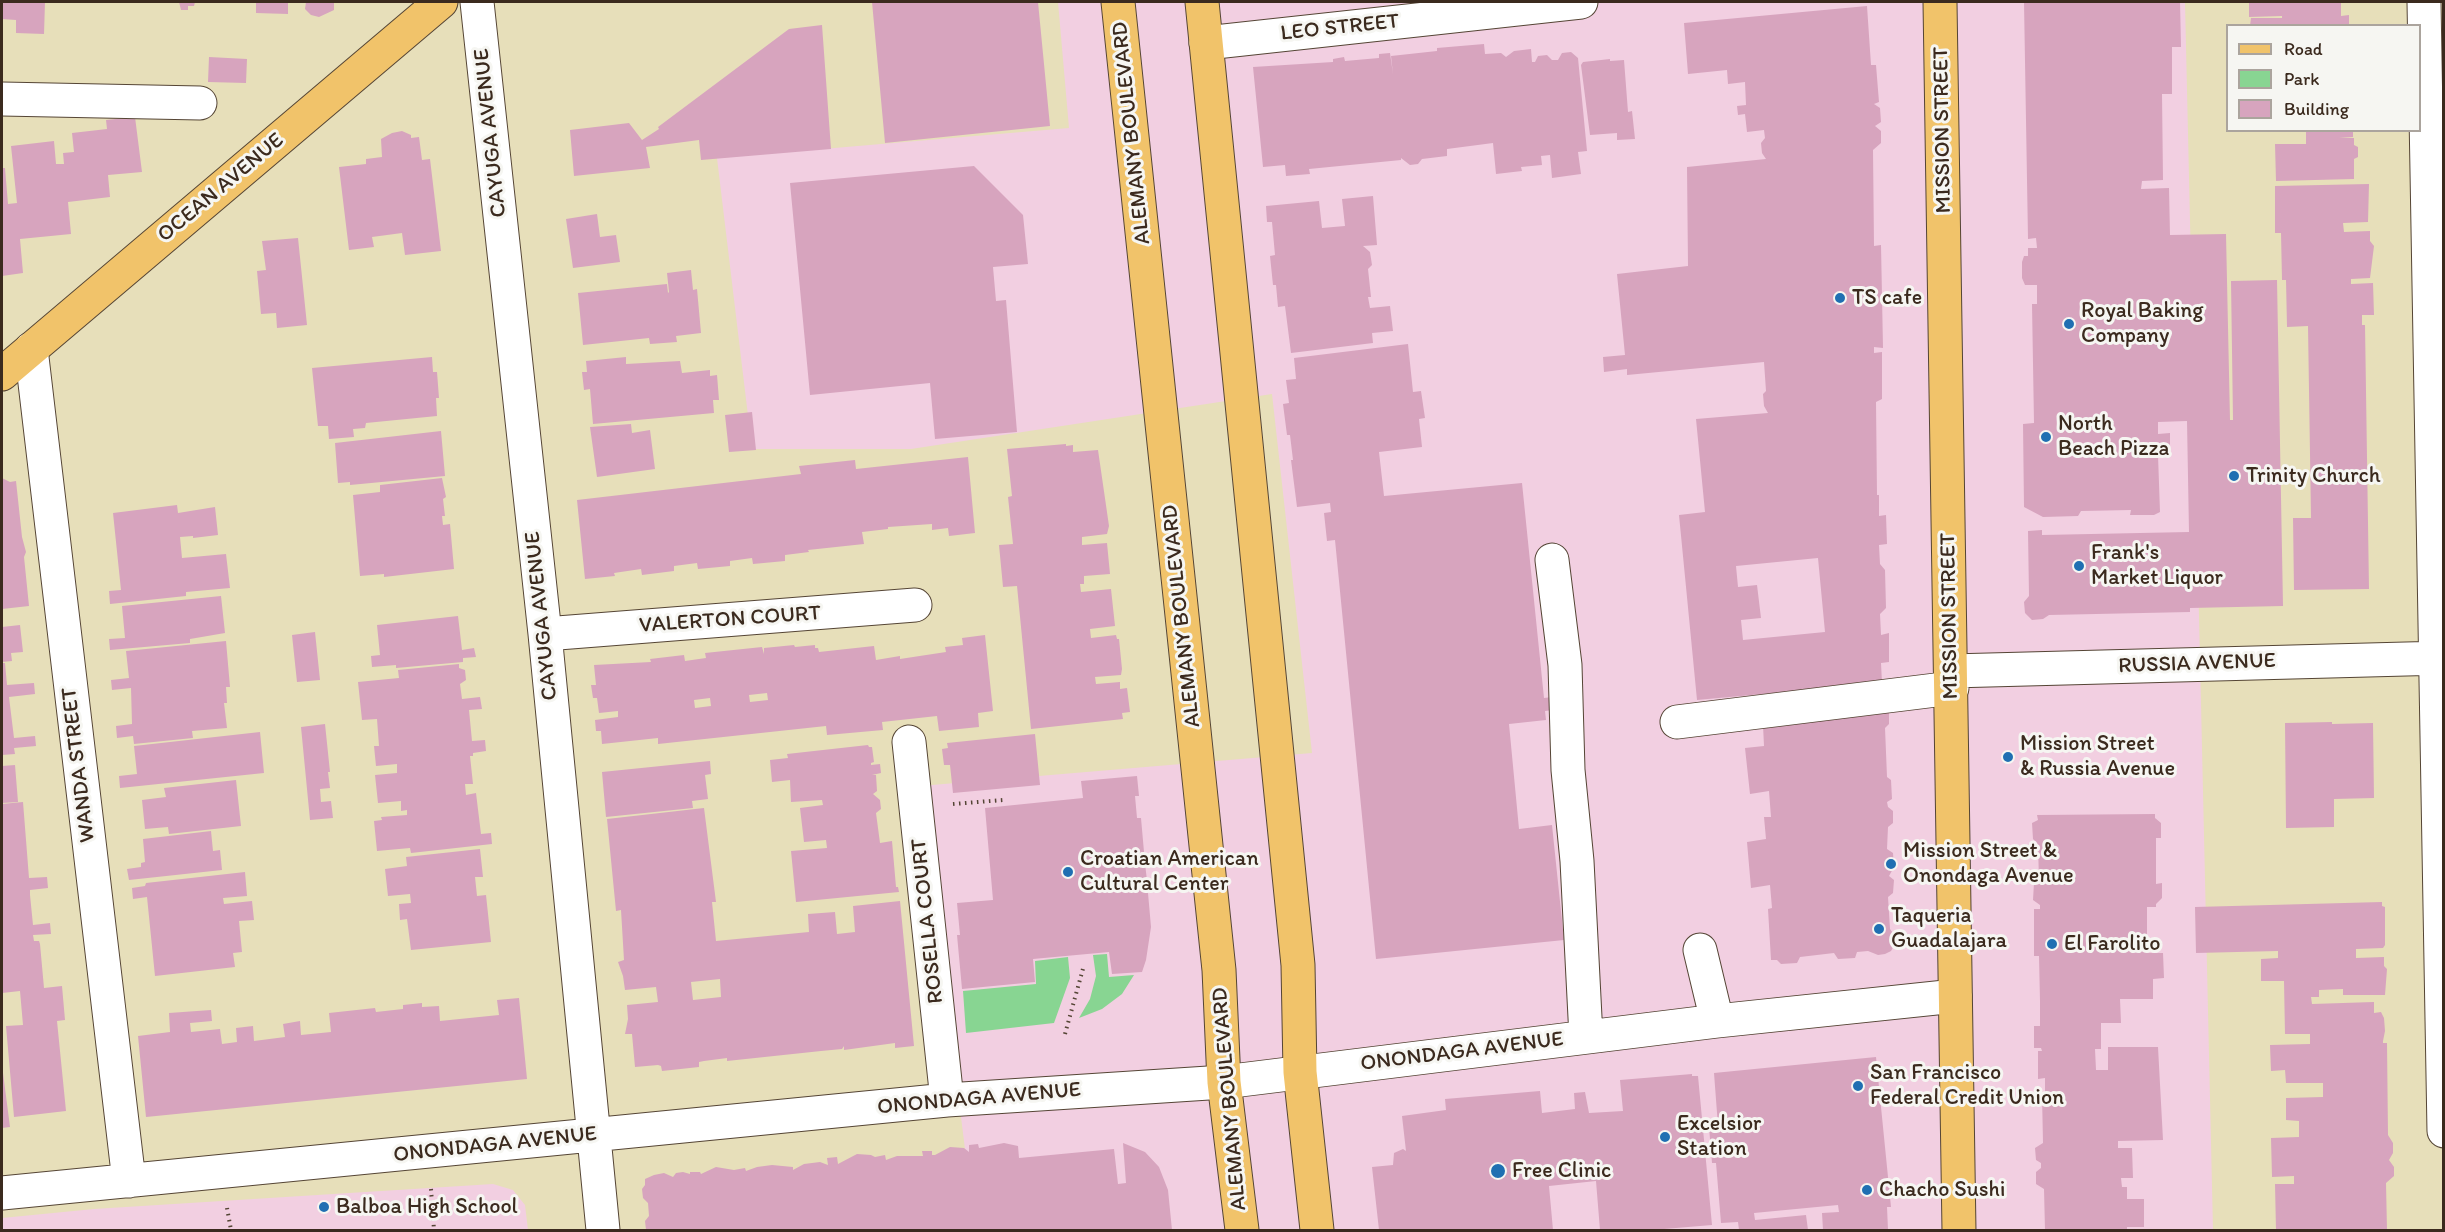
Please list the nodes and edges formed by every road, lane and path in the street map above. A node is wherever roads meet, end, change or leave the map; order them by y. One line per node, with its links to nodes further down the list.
1 (441, 2): 11 (main road, OCEAN AVENUE)
2 (477, 2): 15 (street, CAYUGA AVENUE)
3 (1118, 2): 29 (main road, ALEMANY BOULEVARD)
4 (1202, 2): 8 (main road)
5 (1581, 2): 8 (street, LEO STREET)
6 (1941, 2): 17 (main road, MISSION STREET)
7 (2424, 2): 16 (street)
8 (1206, 43): 28 (main road)
9 (2, 99): 10 (street)
10 (200, 103)
11 (31, 349): 12 (main road, OCEAN AVENUE); 33 (street, WANDA STREET)
12 (2, 374)
13 (1552, 560): 27 (street)
14 (915, 605): 15 (street, VALERTON COURT)
15 (545, 634): 32 (street, CAYUGA AVENUE)
16 (2439, 658): 17 (street, RUSSIA AVENUE); 31 (street)
17 (1951, 679): 18 (street, RUSSIA AVENUE); 24 (main road, MISSION STREET)
18 (1677, 722)
19 (909, 742): 30 (street, ROSELLA COURT)
20 (1003, 800): 21 (path)
21 (949, 804)
22 (1700, 950): 25 (street)
23 (1084, 964): 26 (path)
24 (1955, 996): 25 (street, ONONDAGA AVENUE); 40 (main road, MISSION STREET)
25 (1718, 1021): 27 (street, ONONDAGA AVENUE)
26 (1065, 1034)
27 (1586, 1037): 28 (street, ONONDAGA AVENUE)
28 (1300, 1072): 29 (street, ONONDAGA AVENUE); 39 (main road)
29 (1224, 1082): 30 (street, ONONDAGA AVENUE); 38 (main road, ALEMANY BOULEVARD)
30 (947, 1100): 32 (street, ONONDAGA AVENUE)
31 (2444, 1131)
32 (594, 1135): 33 (street, ONONDAGA AVENUE); 37 (street, CAYUGA AVENUE)
33 (129, 1181): 34 (street, ONONDAGA AVENUE)
34 (2, 1193)
35 (227, 1207): 36 (path)
36 (231, 1230)
37 (603, 1230)
38 (1242, 1230)
39 (1317, 1230)
40 (1959, 1230)

